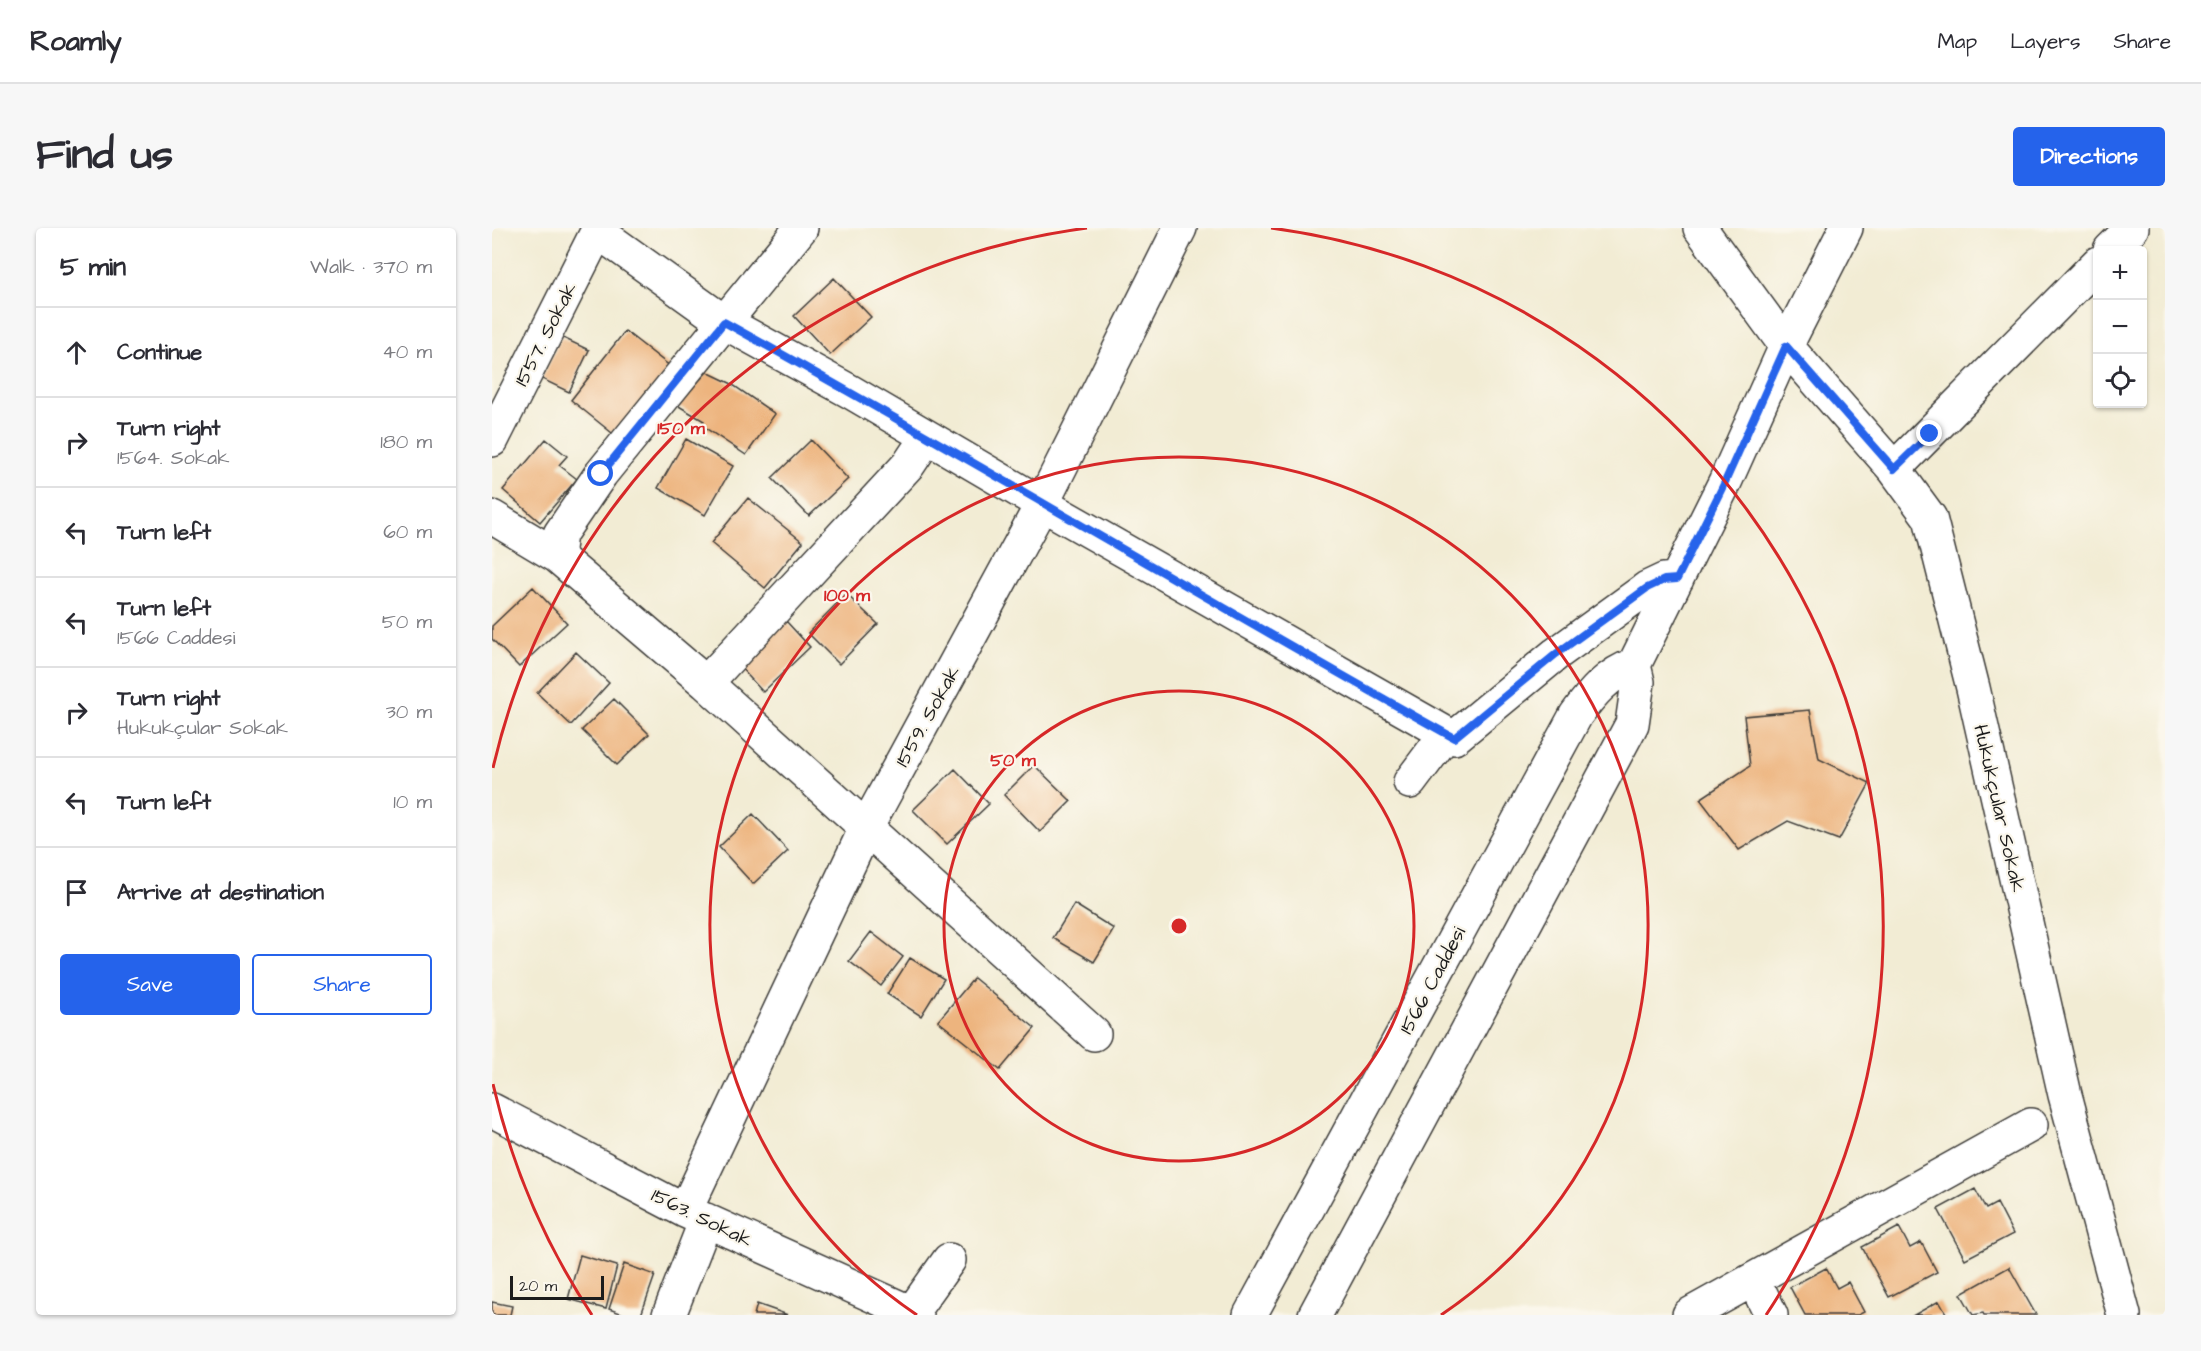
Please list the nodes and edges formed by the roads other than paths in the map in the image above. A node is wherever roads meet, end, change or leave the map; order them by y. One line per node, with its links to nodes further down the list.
1 (801, 228): 9 (street)
2 (1180, 228): 14 (street, 1559. Sokak)
3 (1700, 228): 10 (street, Hukukçular Sokak)
4 (1846, 228): 10 (street)
5 (2132, 228): 7 (street)
6 (598, 230): 9 (street); 12 (street, 1557. Sokak)
7 (2114, 246)
8 (2093, 267): 13 (street)
9 (724, 322): 11 (street); 16 (street)
10 (1786, 346): 13 (street, Hukukçular Sokak); 17 (street)
11 (927, 437): 14 (street); 19 (street)
12 (492, 440)
13 (1894, 469): 35 (street, Hukukçular Sokak)
14 (1042, 504): 20 (street); 22 (street, 1559. Sokak)
15 (492, 517): 16 (street)
16 (557, 556): 19 (street)
17 (1677, 579): 18 (street); 20 (street)
18 (1635, 665): 31 (street, 1566 Caddesi); 32 (street)
19 (706, 683): 22 (street)
20 (1450, 736): 21 (street)
21 (1410, 782)
22 (866, 828): 23 (street); 26 (street, 1559. Sokak)
23 (1094, 1034)
24 (492, 1110): 26 (street, 1563. Sokak)
25 (2031, 1125): 28 (street)
26 (695, 1215): 29 (street, 1563. Sokak); 30 (street, 1559. Sokak)
27 (949, 1260): 29 (street)
28 (1754, 1280): 33 (street); 34 (street)
29 (912, 1314)
30 (669, 1315)
31 (1250, 1315)
32 (1315, 1315)
33 (1689, 1315)
34 (1771, 1315)
35 (2124, 1315)

